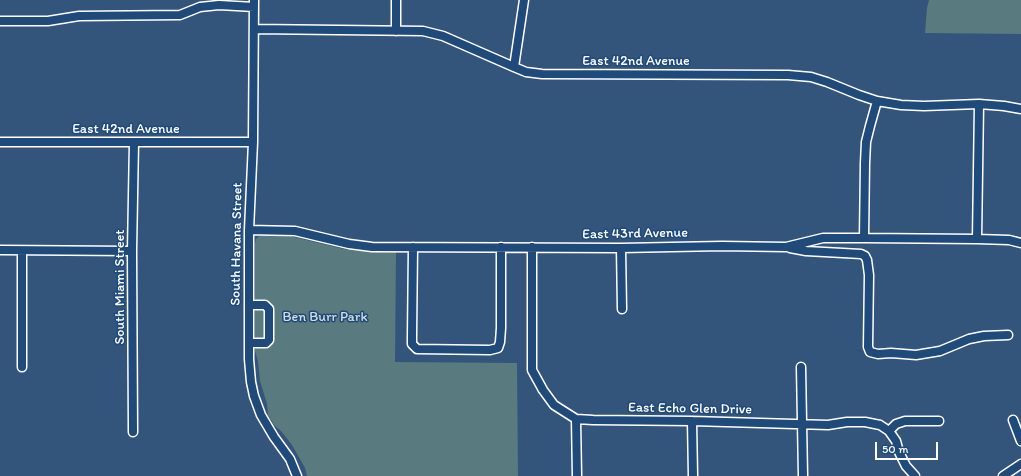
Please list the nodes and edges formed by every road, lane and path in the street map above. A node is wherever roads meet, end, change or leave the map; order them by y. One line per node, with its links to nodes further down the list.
1 (396, 0): 6 (street)
2 (524, 0): 7 (street)
3 (254, 4): 4 (street); 5 (street, South Havana Street)
4 (0, 21)
5 (254, 29): 6 (street, East 42nd Avenue); 13 (street, South Havana Street)
6 (396, 30): 7 (street, East 42nd Avenue)
7 (514, 67): 8 (street, East 42nd Avenue)
8 (877, 101): 9 (street, East 42nd Avenue); 15 (street)
9 (979, 104): 10 (street, East 42nd Avenue); 16 (street)
10 (1021, 109)
11 (0, 142): 12 (street, East 42nd Avenue)
12 (134, 142): 13 (street, East 42nd Avenue); 25 (street, South Miami Street)
13 (253, 142): 14 (street, South Havana Street)
14 (249, 230): 18 (street, East 43rd Avenue); 26 (street, South Havana Street)
15 (864, 238): 16 (street, East 43rd Avenue); 21 (street, East 43rd Avenue)
16 (977, 239): 17 (street, East 43rd Avenue)
17 (1021, 242)
18 (413, 247): 19 (street, East 43rd Avenue); 19 (street)
19 (501, 247): 20 (street, East 43rd Avenue)
20 (532, 247): 22 (street, East 43rd Avenue); 32 (street)
21 (786, 247): 22 (street, East 43rd Avenue); 28 (street)
22 (621, 248): 27 (street)
23 (0, 250): 24 (street)
24 (22, 251): 25 (street); 30 (street)
25 (132, 251): 38 (street, South Miami Street)
26 (249, 305): 29 (street, South Havana Street); 29 (street)
27 (622, 309)
28 (1008, 335)
29 (249, 343): 41 (street, South Havana Street)
30 (22, 366)
31 (801, 366): 36 (street)
32 (576, 419): 34 (street, East Echo Glen Drive); 42 (street)
33 (1013, 420): 39 (street)
34 (692, 421): 36 (street, East Echo Glen Drive); 43 (street)
35 (939, 421): 37 (street)
36 (802, 424): 37 (street, East Echo Glen Drive); 44 (street)
37 (889, 431): 45 (street)
38 (133, 432)
39 (1021, 441)
40 (1021, 464): 46 (street)
41 (297, 476)
42 (577, 476)
43 (693, 476)
44 (803, 476)
45 (915, 476)
46 (1003, 476)

